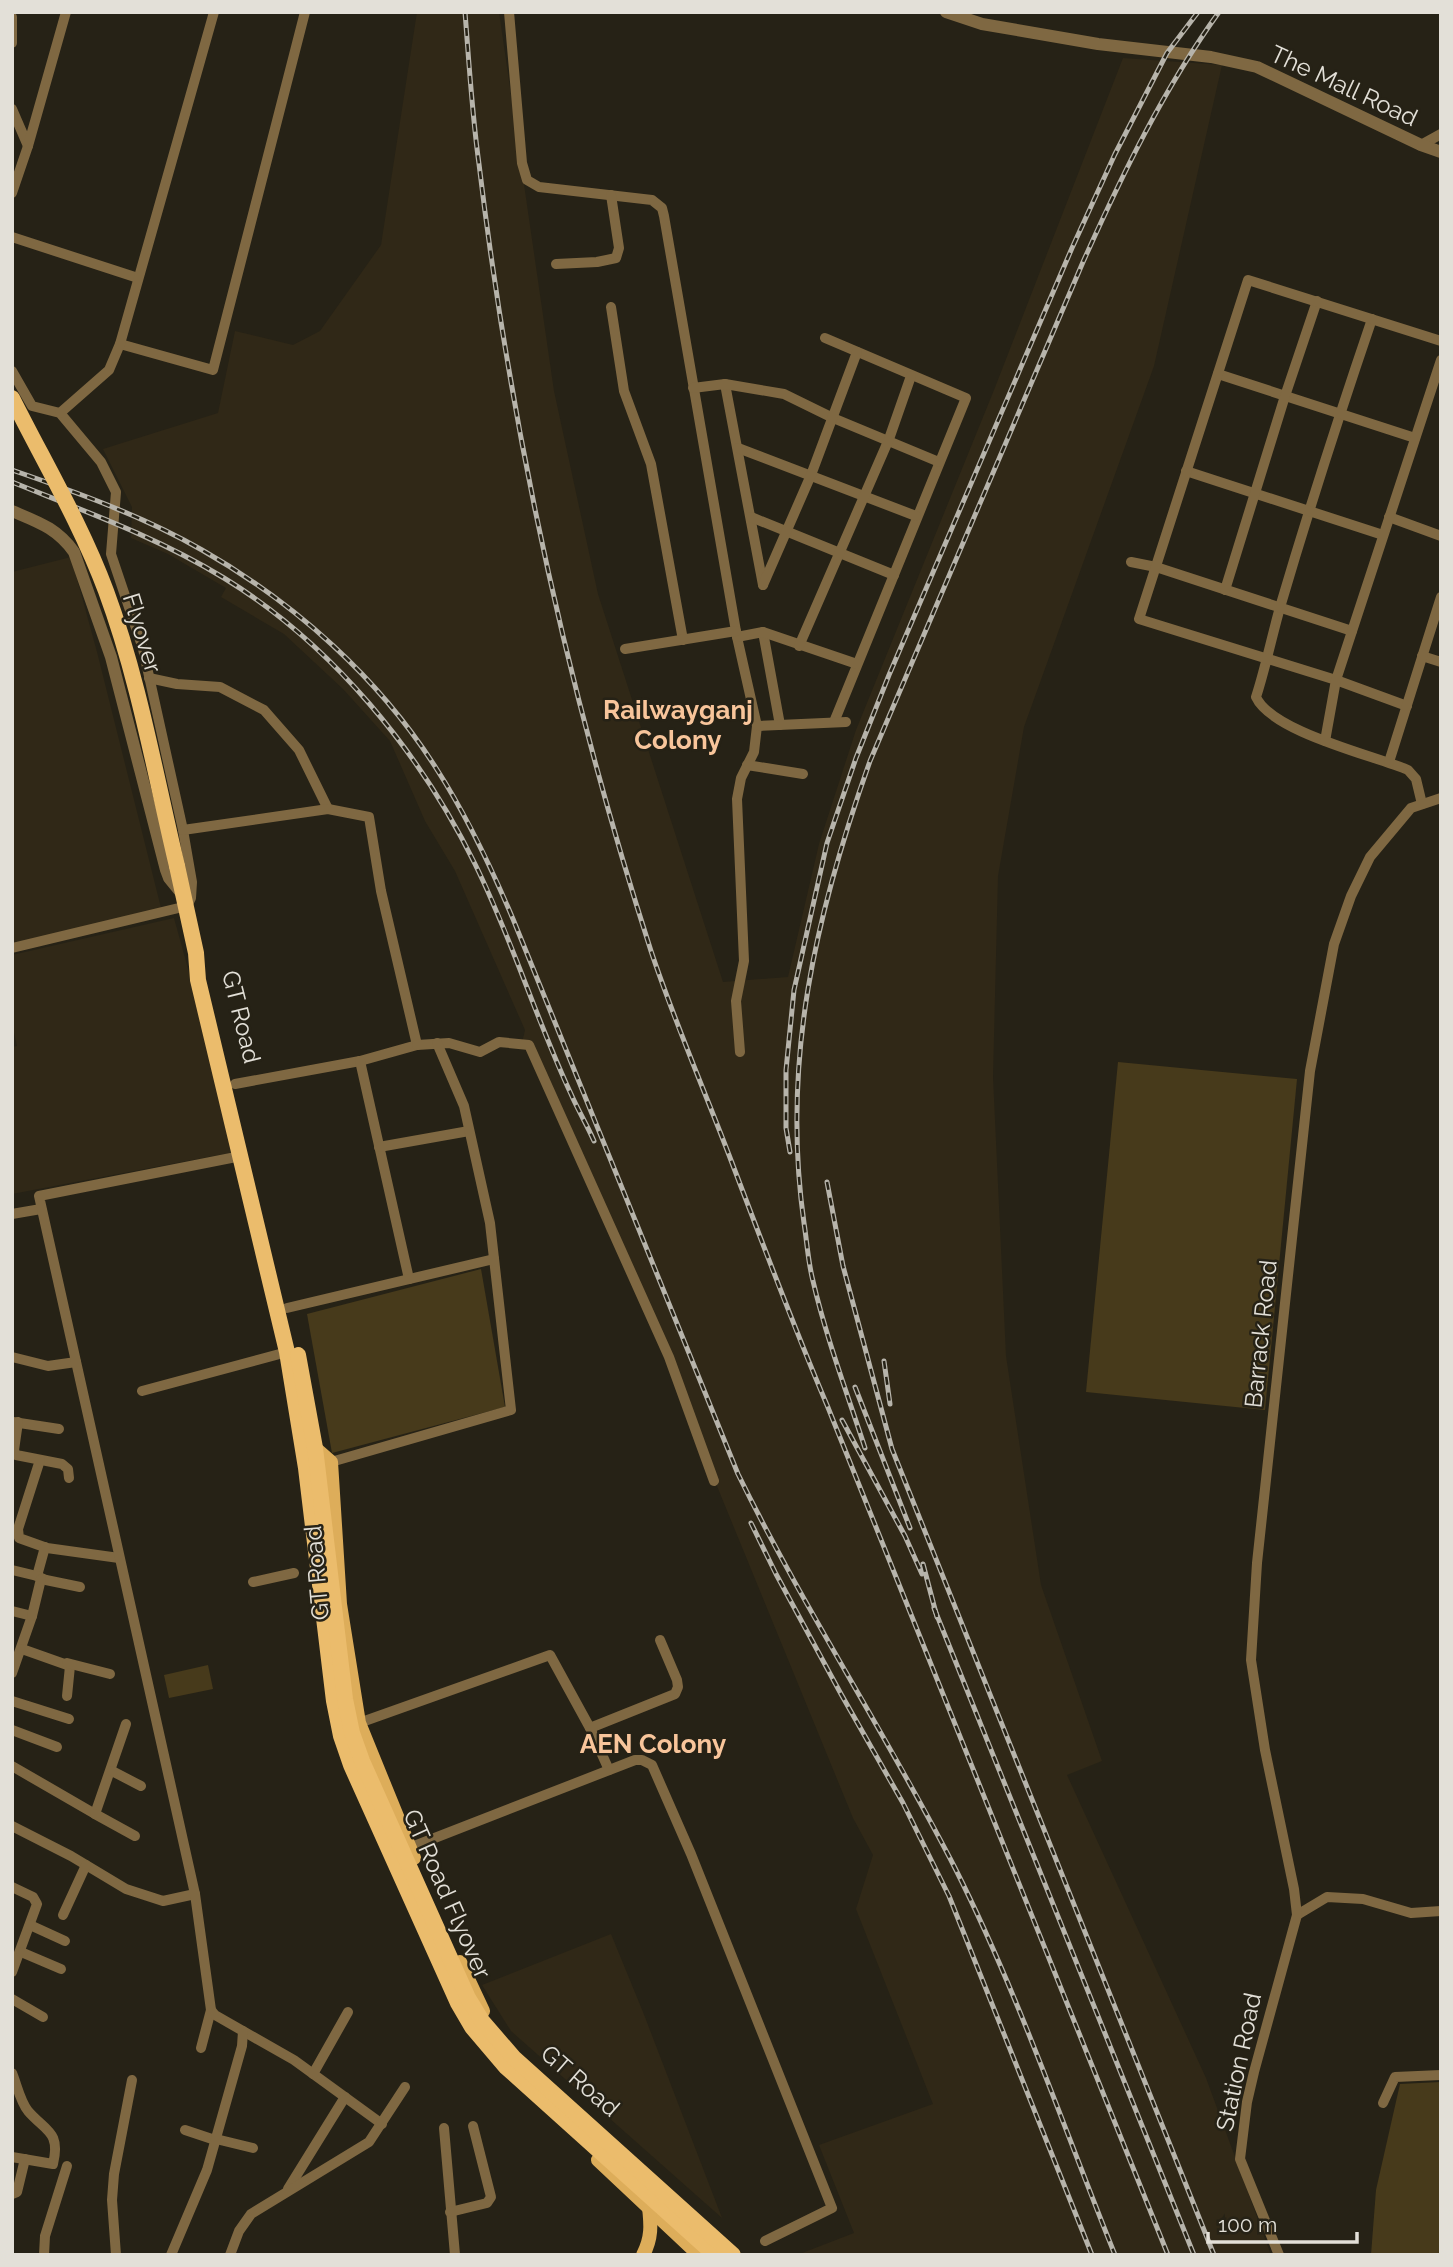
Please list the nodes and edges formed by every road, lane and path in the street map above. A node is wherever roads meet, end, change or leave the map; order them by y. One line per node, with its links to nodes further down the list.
1 (66, 12): 11 (street)
2 (214, 12): 17 (street)
3 (305, 12): 23 (street)
4 (509, 12): 14 (street)
5 (946, 12): 10 (street, The Mall Road)
6 (12, 17): 7 (street)
7 (12, 43)
8 (12, 108): 11 (street)
9 (1441, 134): 10 (street)
10 (1421, 145): 12 (street, The Mall Road)
11 (28, 146): 13 (street)
12 (1441, 152)
13 (12, 193)
14 (611, 195): 16 (street); 30 (street)
15 (12, 237): 17 (street)
16 (556, 264)
17 (138, 278): 23 (street)
18 (1317, 301): 20 (street); 27 (street); 32 (street)
19 (611, 307): 65 (street)
20 (1373, 319): 22 (street); 35 (street)
21 (825, 338): 24 (street)
22 (1441, 341)
23 (120, 344): 34 (street)
24 (857, 352): 28 (street); 36 (street)
25 (1441, 360): 31 (street)
26 (12, 371): 34 (street)
27 (1217, 374): 32 (street); 41 (street)
28 (911, 376): 38 (street); 40 (street)
29 (724, 384): 30 (street); 36 (street); 39 (street)
30 (693, 388): 64 (street)
31 (1435, 392): 37 (street)
32 (1285, 396): 35 (street); 43 (street)
33 (12, 398): 87 (highway, Flyover, bridge)
34 (60, 413): 57 (street)
35 (1340, 414): 37 (street); 46 (street)
36 (832, 418): 38 (street); 42 (street)
37 (1415, 438): 49 (street)
38 (889, 439): 40 (street); 44 (street)
39 (738, 448): 42 (street); 48 (street)
40 (940, 462): 47 (street)
41 (1186, 471): 43 (street); 55 (street)
42 (811, 475): 44 (street); 50 (street)
43 (1256, 495): 46 (street); 59 (street)
44 (864, 497): 47 (street); 53 (street)
45 (12, 511): 58 (street)
46 (1310, 512): 51 (street); 61 (street)
47 (916, 516): 56 (street)
48 (751, 517): 50 (street); 50 (street)
49 (1389, 517): 51 (street); 52 (street)
50 (789, 531): 53 (street)
51 (1383, 535): 62 (street)
52 (1441, 536)
53 (840, 551): 56 (street); 66 (street)
54 (1131, 562): 55 (street)
55 (1156, 567): 59 (street); 69 (street)
56 (894, 575): 71 (street)
57 (119, 578): 58 (street); 72 (street)
58 (88, 587): 87 (street)
59 (1225, 590): 61 (street)
60 (1441, 597): 68 (street)
61 (1280, 607): 62 (street); 69 (street)
62 (1352, 631): 73 (street)
63 (763, 632): 64 (street); 66 (street); 77 (street)
64 (736, 634): 65 (street); 78 (street)
65 (683, 639): 67 (street)
66 (799, 646): 71 (street)
67 (625, 649)
68 (1422, 656): 70 (street); 74 (street)
69 (1268, 659): 73 (street); 79 (street)
70 (1441, 662)
71 (857, 664): 75 (street)
72 (149, 678): 85 (street); 86 (street)
73 (1336, 680): 74 (street); 79 (street)
74 (1407, 706): 80 (street)
75 (834, 722): 76 (street); 77 (street)
76 (846, 722)
77 (780, 725): 78 (street)
78 (757, 726): 81 (street)
79 (1325, 741): 80 (street)
80 (1389, 762): 84 (street)
81 (747, 765): 82 (street); 92 (street)
82 (803, 774)
83 (1441, 797): 84 (street, Barrack Road)
84 (1422, 804): 151 (street, Barrack Road)
85 (328, 809): 86 (street); 91 (street)
86 (183, 830): 87 (street)
87 (186, 901): 88 (street); 89 (highway, Flyover)
88 (12, 948)
89 (196, 953): 94 (highway, GT Road); 97 (highway, GT Road)
90 (437, 1043): 91 (street); 95 (street); 114 (street)
91 (417, 1045): 93 (street)
92 (740, 1052)
93 (360, 1061): 94 (street); 96 (street)
94 (234, 1084): 102 (highway, GT Road)
95 (469, 1131): 96 (street); 100 (street)
96 (379, 1147): 101 (street)
97 (241, 1156): 98 (street); 103 (highway, GT Road)
98 (41, 1209): 99 (street); 105 (street)
99 (12, 1214)
100 (494, 1259): 101 (street); 112 (street)
101 (410, 1279): 102 (street)
102 (287, 1308): 103 (highway, GT Road)
103 (292, 1350): 106 (street); 110 (highway, GT Road)
104 (12, 1357): 105 (street)
105 (76, 1362): 117 (street)
106 (142, 1391)
107 (15, 1422): 108 (street); 109 (street)
108 (59, 1429)
109 (14, 1436): 111 (street)
110 (309, 1448): 112 (highway, GT Road Flyover); 112 (main road); 181 (main road, GT Road)
111 (40, 1460): 113 (street); 115 (street)
112 (318, 1466): 133 (main road, GT Road); 191 (highway, GT Road Flyover); 192 (highway, GT Road Flyover)
113 (69, 1479)
114 (714, 1481)
115 (16, 1525): 116 (street)
116 (45, 1547): 117 (street); 120 (street)
117 (119, 1558): 148 (street)
118 (12, 1570): 120 (street)
119 (294, 1573): 121 (street)
120 (39, 1577): 122 (street); 124 (street)
121 (253, 1582)
122 (80, 1587)
123 (12, 1611): 124 (street)
124 (32, 1616): 126 (street)
125 (660, 1640): 135 (street)
126 (22, 1649): 127 (street); 128 (street)
127 (65, 1662): 129 (street); 130 (street)
128 (12, 1673)
129 (110, 1674)
130 (67, 1696)
131 (12, 1700): 132 (street)
132 (69, 1719)
133 (359, 1723): 135 (street); 145 (main road, GT Road)
134 (126, 1724): 140 (street)
135 (590, 1728): 139 (street)
136 (12, 1730): 137 (street)
137 (57, 1747)
138 (12, 1766): 142 (street)
139 (609, 1770): 145 (street); 183 (street)
140 (112, 1771): 141 (street); 142 (street)
141 (141, 1786)
142 (96, 1814): 144 (street)
143 (12, 1826): 146 (street)
144 (135, 1836)
145 (409, 1848): 193 (main road, GT Road)
146 (86, 1865): 148 (street); 150 (street)
147 (12, 1887): 152 (street)
148 (195, 1894): 158 (street)
149 (1441, 1911): 151 (street)
150 (63, 1915)
151 (1297, 1915): 194 (street, Station Road)
152 (30, 1925): 153 (street); 154 (street)
153 (65, 1941)
154 (21, 1952): 155 (street); 156 (street)
155 (61, 1969)
156 (12, 1972)
157 (12, 1999): 160 (street)
158 (211, 2010): 161 (street); 162 (street)
159 (348, 2012): 164 (street)
160 (43, 2017)
161 (243, 2031): 164 (street); 174 (street)
162 (201, 2048)
163 (12, 2073): 177 (street)
164 (313, 2074): 168 (street)
165 (1441, 2075): 169 (street)
166 (132, 2080): 185 (street)
167 (405, 2087): 170 (street)
168 (345, 2097): 170 (street); 179 (street)
169 (1383, 2103)
170 (382, 2124): 179 (street)
171 (473, 2126): 182 (street)
172 (444, 2129): 182 (street)
173 (185, 2130): 174 (street)
174 (216, 2140): 175 (street); 186 (street)
175 (253, 2148)
176 (12, 2157): 177 (street)
177 (25, 2159): 180 (street)
178 (67, 2165): 184 (street)
179 (288, 2190): 187 (street)
180 (12, 2194)
181 (649, 2207): 189 (main road); 190 (main road, GT Road)
182 (450, 2212): 188 (street)
183 (765, 2241)
184 (44, 2255)
185 (116, 2255)
186 (171, 2255)
187 (230, 2255)
188 (455, 2255)
189 (643, 2255)
190 (699, 2255)
191 (715, 2255)
192 (733, 2255)
193 (741, 2255)
194 (1279, 2255)

